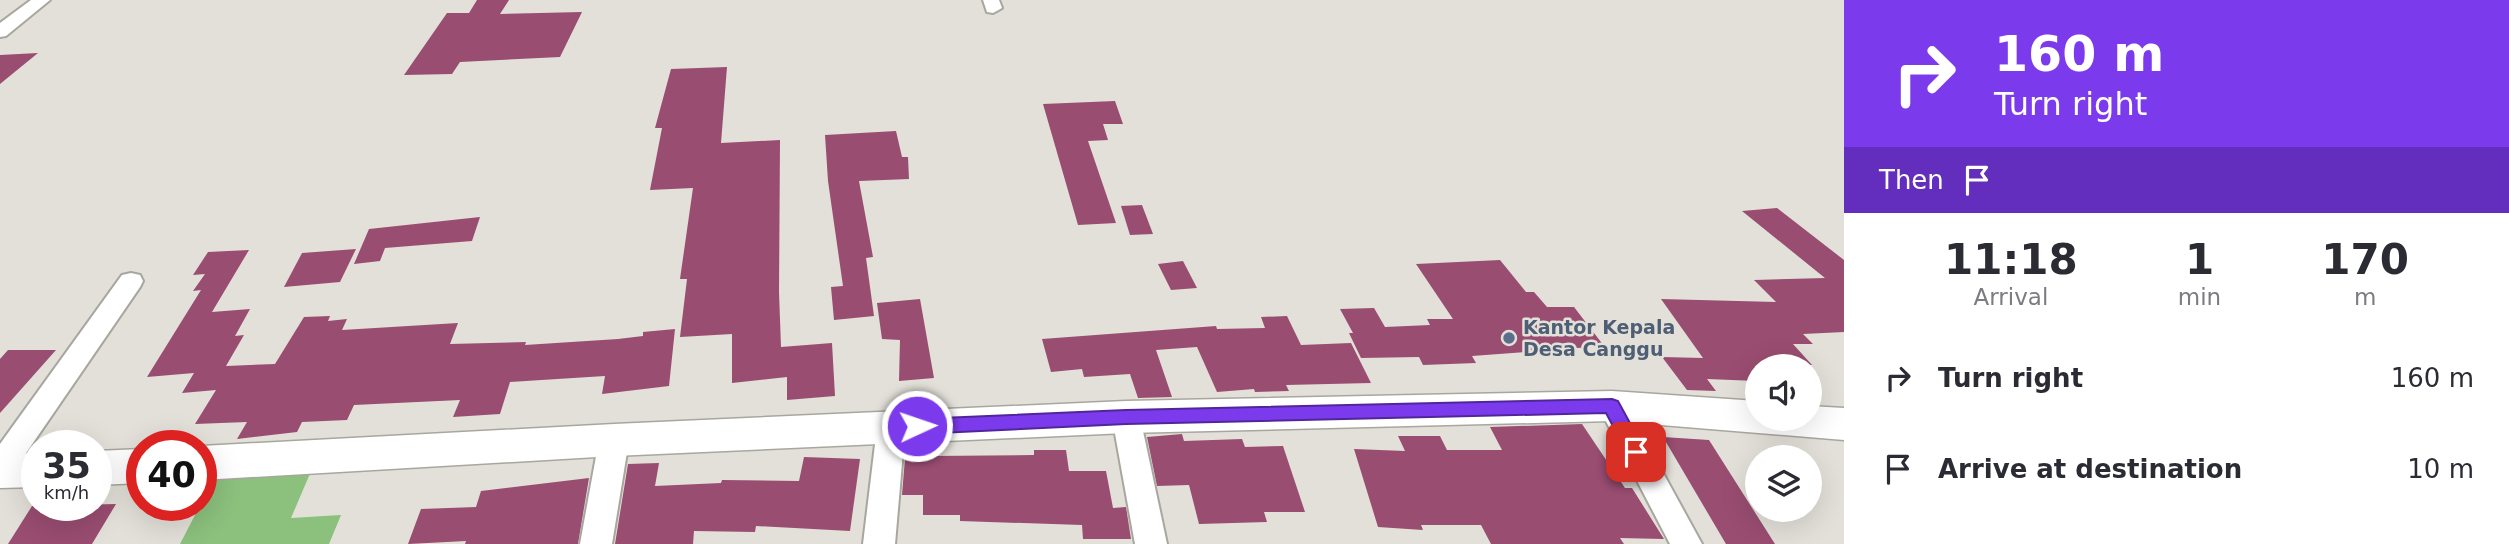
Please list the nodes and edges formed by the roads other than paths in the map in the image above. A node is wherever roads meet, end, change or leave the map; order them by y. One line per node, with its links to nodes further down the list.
1 (42, 0): 2 (street)
2 (0, 32)
3 (131, 281): 12 (street)
4 (1612, 406): 5 (street); 6 (street); 17 (street)
5 (1745, 416)
6 (1126, 417): 9 (street); 16 (street)
7 (1822, 422): 8 (street)
8 (1844, 424)
9 (891, 428): 10 (street); 15 (street)
10 (614, 440): 11 (street); 14 (street)
11 (217, 462)
12 (0, 469): 13 (street)
13 (21, 470)
14 (596, 544)
15 (879, 544)
16 (1151, 544)
17 (1686, 544)

